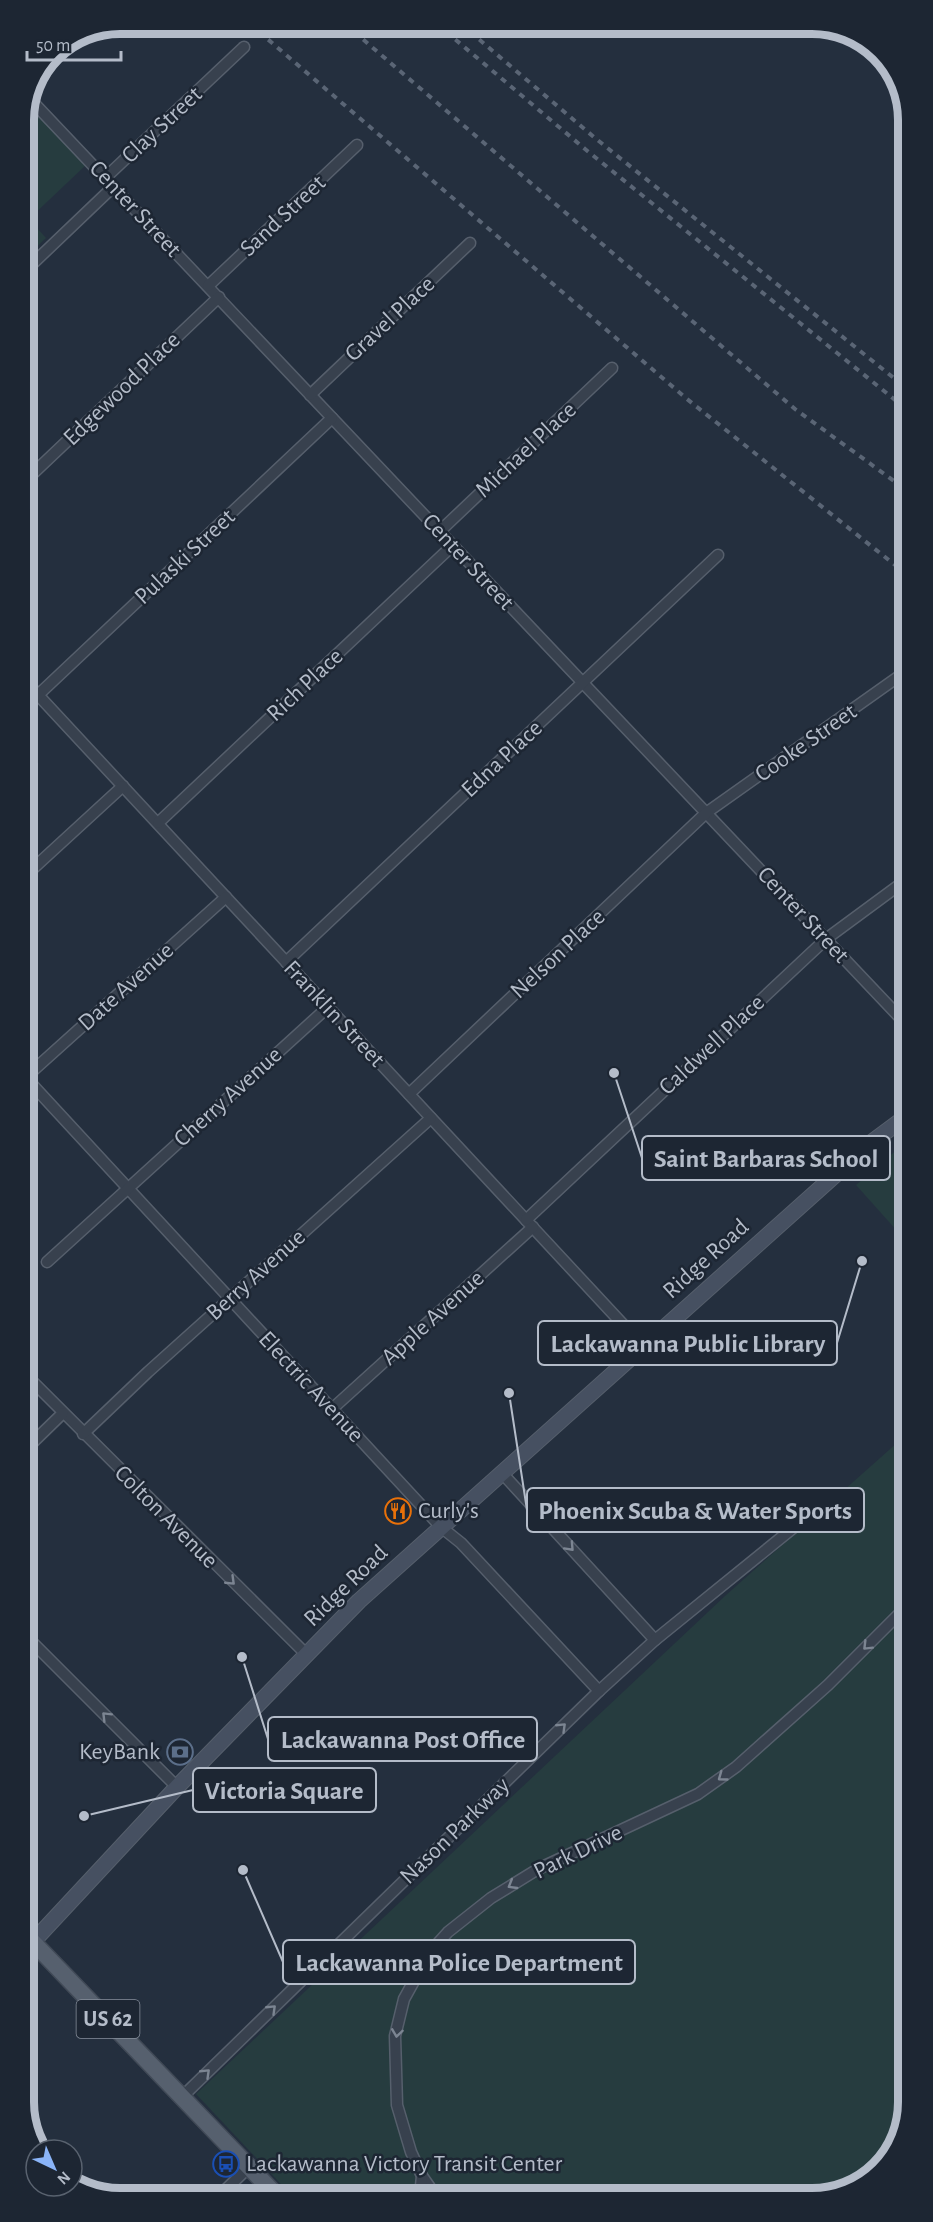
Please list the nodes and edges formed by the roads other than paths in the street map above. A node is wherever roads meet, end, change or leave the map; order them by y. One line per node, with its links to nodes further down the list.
1 (244, 47): 4 (street, Clay Street)
2 (36, 105): 4 (street, Center Street)
3 (357, 145): 7 (street, Sand Street)
4 (109, 182): 6 (street, Clay Street); 7 (street, Center Street)
5 (470, 243): 10 (street, Gravel Place)
6 (35, 260)
7 (208, 286): 8 (street, Center Street)
8 (219, 297): 10 (street, Center Street); 12 (street, Edgewood Place)
9 (612, 368): 13 (street, Michael Place)
10 (310, 395): 11 (street, Center Street)
11 (332, 418): 13 (street, Center Street); 19 (street, Pulaski Street)
12 (35, 472)
13 (439, 532): 14 (street, Center Street)
14 (452, 546): 17 (street, Center Street); 22 (street, Rich Place)
15 (718, 555): 17 (street, Edna Place)
16 (898, 677): 21 (street, Cooke Street)
17 (583, 683): 21 (street, Center Street); 27 (street, Edna Place)
18 (35, 691): 19 (street, Franklin Street)
19 (38, 695): 20 (street, Franklin Street)
20 (123, 786): 22 (street, Franklin Street); 23 (street)
21 (706, 813): 26 (street, Center Street); 32 (street, Nelson Place)
22 (158, 824): 25 (street, Franklin Street)
23 (35, 867)
24 (898, 886): 26 (street, Caldwell Place)
25 (226, 897): 27 (street, Franklin Street); 30 (street, Date Avenue)
26 (826, 939): 29 (street, Center Street); 36 (street, Caldwell Place)
27 (286, 962): 28 (street, Franklin Street)
28 (328, 1007): 32 (street, Franklin Street); 35 (street, Cherry Avenue)
29 (898, 1016)
30 (35, 1071)
31 (35, 1086): 35 (street, Electric Avenue)
32 (409, 1094): 33 (street, Franklin Street)
33 (431, 1118): 36 (street, Franklin Street); 38 (street, Berry Avenue)
34 (898, 1123): 39 (main road, Ridge Road)
35 (127, 1187): 37 (street, Cherry Avenue); 38 (street, Electric Avenue)
36 (529, 1223): 39 (street, Franklin Street); 41 (street, Apple Avenue)
37 (46, 1262)
38 (230, 1298): 41 (street, Electric Avenue); 43 (street, Berry Avenue)
39 (644, 1346): 45 (main road, Ridge Road)
40 (34, 1384): 42 (street, Colton Avenue)
41 (332, 1409): 47 (street, Electric Avenue)
42 (63, 1413): 43 (street, Colton Avenue); 44 (street)
43 (83, 1434): 51 (street, Colton Avenue, one-way to 51)
44 (34, 1441)
45 (502, 1473): 47 (main road, Ridge Road); 49 (street, one-way to 49)
46 (819, 1507): 49 (street, Nason Parkway)
47 (441, 1527): 51 (main road, Ridge Road); 52 (street, Electric Avenue)
48 (898, 1615): 58 (street, Park Drive, one-way to 58)
49 (655, 1640): 52 (street, Nason Parkway)
50 (34, 1644): 53 (street, one-way to 50)
51 (307, 1655): 53 (main road, Ridge Road)
52 (599, 1691): 56 (street, Nason Parkway, one-way to 52)
53 (177, 1787): 54 (main road, Ridge Road)
54 (34, 1938)
55 (34, 1946): 56 (main road, US 62)
56 (183, 2096): 57 (main road, US 62)
57 (249, 2166): 59 (street); 60 (main road, US 62)
58 (422, 2176): 61 (street, Park Drive); 62 (street, Park Drive)
59 (228, 2187)
60 (269, 2187)
61 (421, 2187)
62 (430, 2187)

